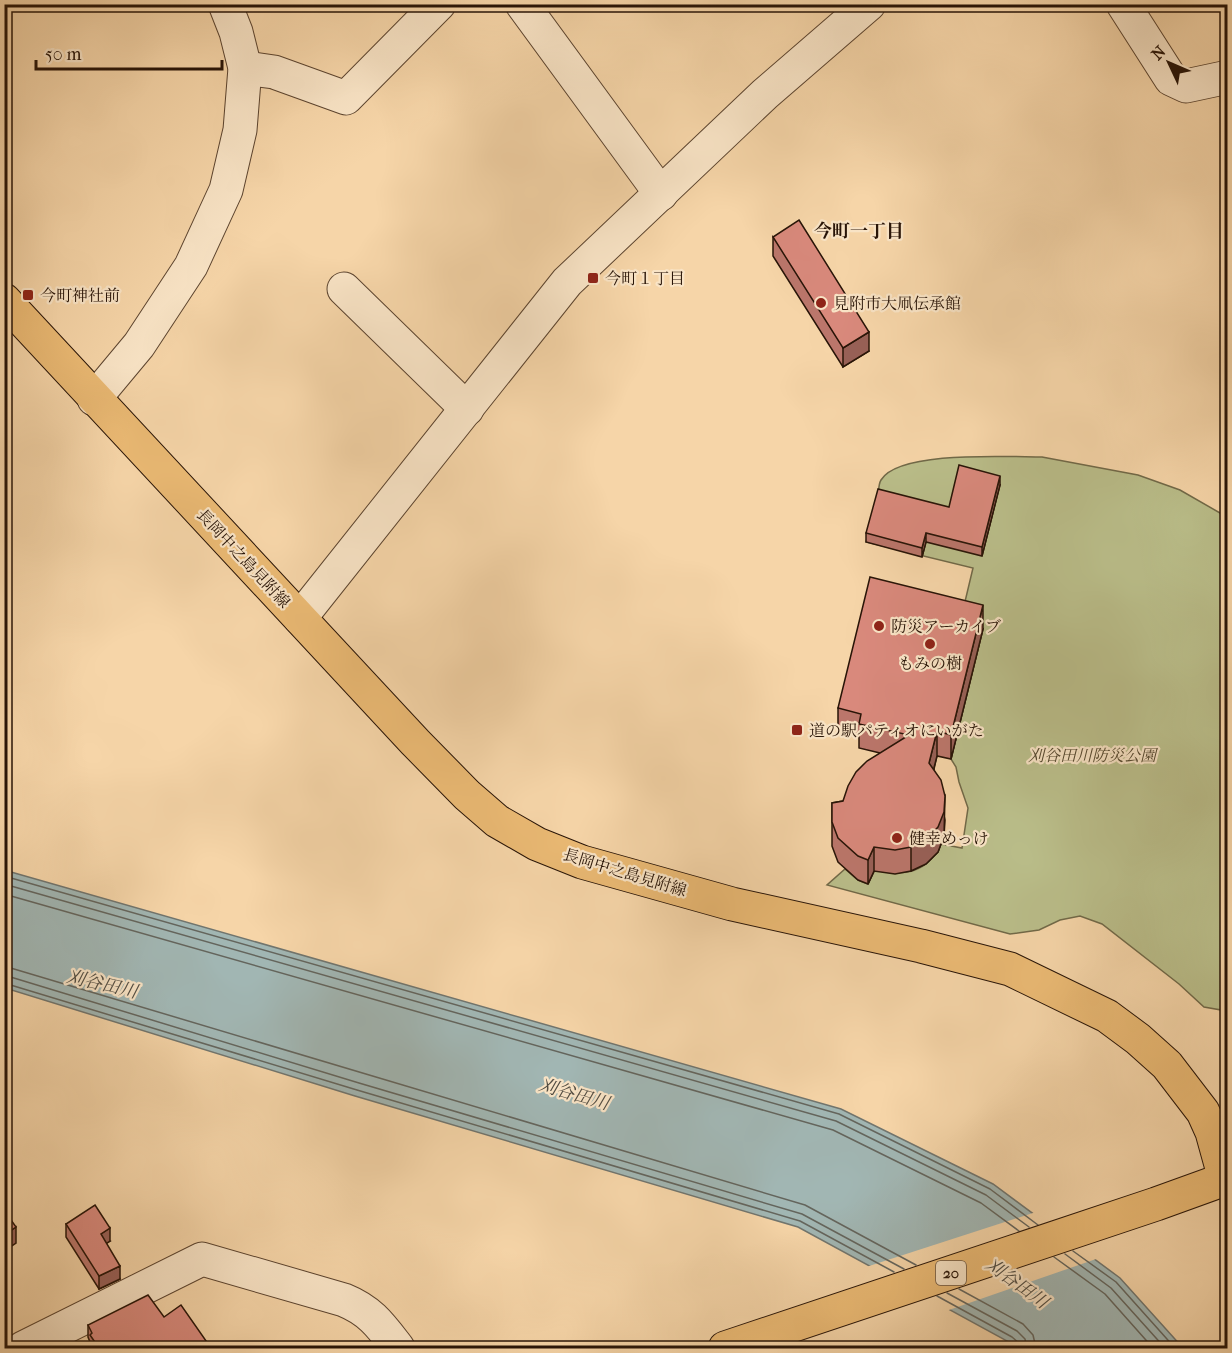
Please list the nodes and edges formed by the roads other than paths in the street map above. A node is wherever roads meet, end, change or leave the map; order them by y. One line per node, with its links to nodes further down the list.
1 (225, 4): 7 (street)
2 (439, 4): 7 (street)
3 (522, 4): 9 (street)
4 (869, 4): 6 (street)
5 (1123, 4): 8 (street)
6 (835, 15): 9 (street)
7 (245, 68): 12 (street)
8 (1227, 77)
9 (661, 194): 13 (street)
10 (344, 289): 13 (street)
11 (4, 300): 12 (main road, 長岡中之島見附線)
12 (94, 399): 14 (main road, 長岡中之島見附線)
13 (467, 409): 14 (street)
14 (300, 618): 15 (main road, 長岡中之島見附線)
15 (1226, 1179): 16 (main road, 20)
16 (735, 1345)
17 (24, 1348): 18 (street)
18 (398, 1348)

